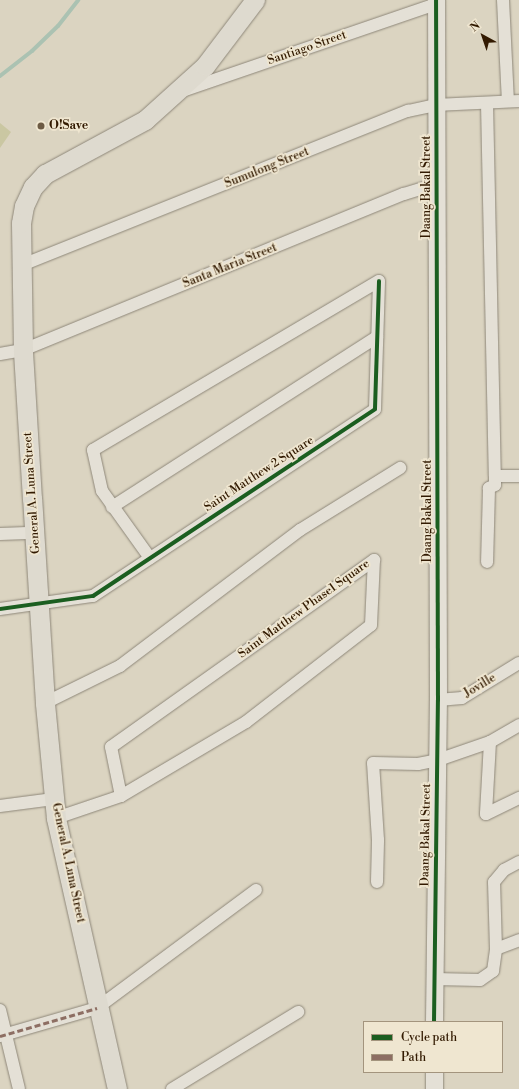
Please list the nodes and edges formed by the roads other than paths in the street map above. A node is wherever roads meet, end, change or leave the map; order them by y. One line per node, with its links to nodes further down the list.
1 (255, 0): 4 (main road, General A. Luna Street)
2 (503, 0): 5 (street)
3 (436, 2): 4 (street, Santiago Street); 7 (street, Daang Bakal Street)
4 (177, 93): 9 (main road, General A. Luna Street)
5 (513, 101): 6 (street, Sumulong Street)
6 (487, 103): 7 (street, Sumulong Street); 14 (street)
7 (436, 105): 8 (street, Daang Bakal Street); 9 (street, Sumulong Street)
8 (437, 184): 11 (street, Santa Maria Street); 24 (street, Daang Bakal Street)
9 (22, 265): 11 (main road, General A. Luna Street)
10 (377, 337): 16 (street); 16 (street, Saint Matthew 2 Square); 19 (street, Saint Matthew 2 Square)
11 (23, 350): 12 (street, Santa Maria Street); 17 (main road, General A. Luna Street)
12 (0, 354)
13 (400, 468): 25 (street)
14 (495, 476): 15 (street); 20 (street)
15 (519, 476)
16 (112, 507): 19 (street, Saint Matthew 2 Square)
17 (34, 533): 18 (street); 21 (main road, General A. Luna Street)
18 (0, 534)
19 (150, 558): 21 (street, Saint Matthew 2 Square)
20 (488, 562)
21 (39, 603): 22 (street, Saint Matthew 2 Square); 25 (main road, General A. Luna Street)
22 (0, 609)
23 (519, 663): 24 (street, Joville)
24 (438, 700): 28 (street, Daang Bakal Street)
25 (45, 703): 32 (main road, General A. Luna Street)
26 (519, 725): 27 (street)
27 (490, 742): 28 (street); 30 (street)
28 (438, 760): 34 (street); 38 (street, Daang Bakal Street)
29 (122, 796): 29 (street, Saint Matthew Phase1 Square); 32 (street, Saint Matthew Phase1 Square)
30 (519, 798)
31 (0, 806): 32 (street, Saint Matthew Phase1 Square)
32 (55, 808): 39 (main road, General A. Luna Street)
33 (519, 862): 37 (street)
34 (378, 882)
35 (256, 890): 39 (street)
36 (519, 940): 37 (street)
37 (496, 949): 38 (street)
38 (434, 978): 42 (street, Daang Bakal Street)
39 (97, 1008): 43 (street); 46 (main road, General A. Luna Street)
40 (0, 1010): 43 (street)
41 (298, 1012): 47 (street)
42 (434, 1021)
43 (3, 1035): 45 (street)
44 (434, 1073): 48 (street)
45 (19, 1089)
46 (117, 1089)
47 (172, 1089)
48 (434, 1089)

